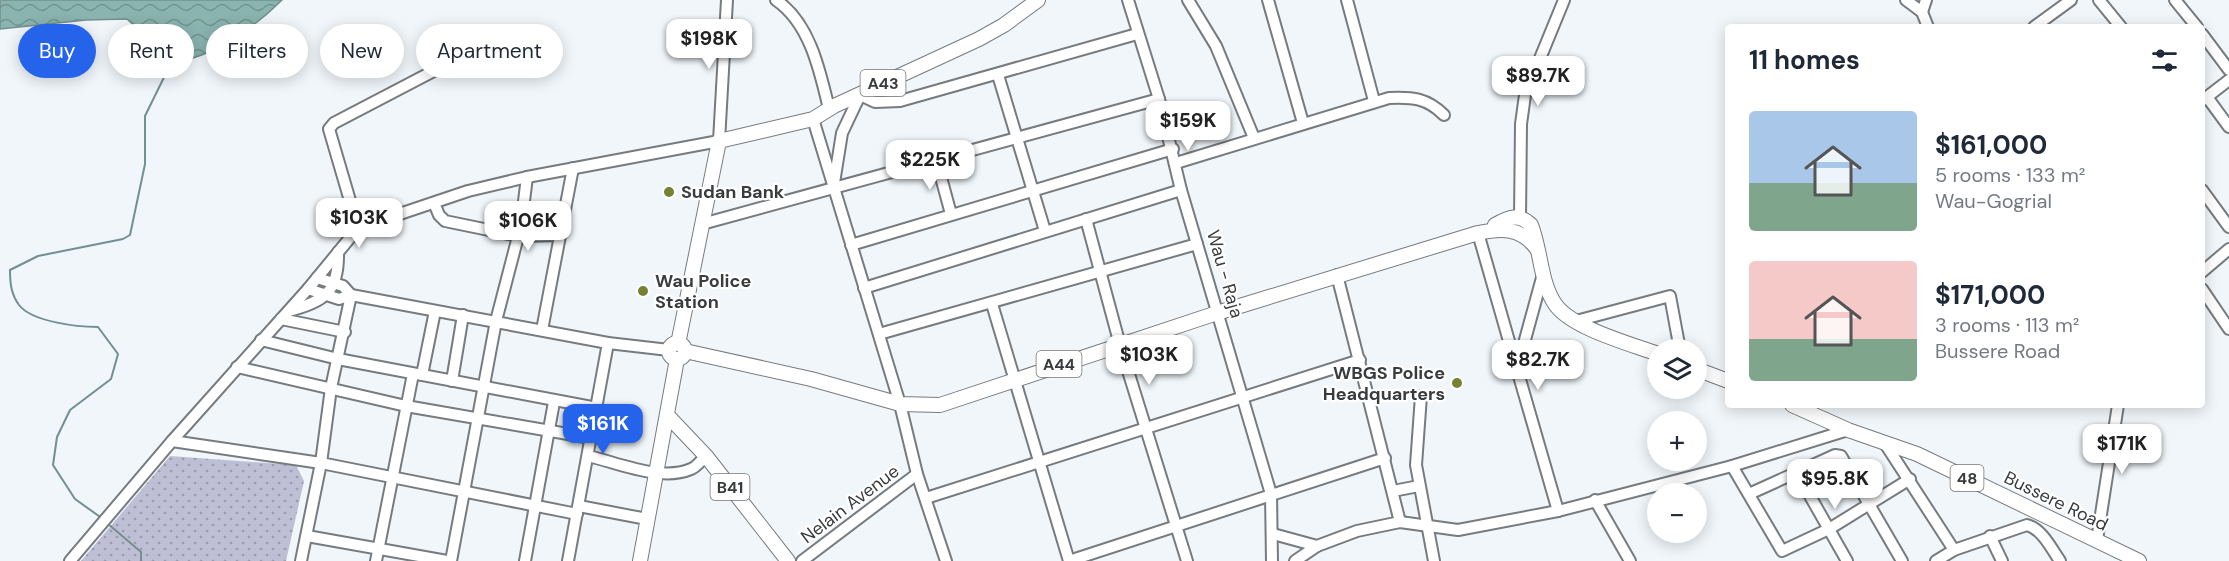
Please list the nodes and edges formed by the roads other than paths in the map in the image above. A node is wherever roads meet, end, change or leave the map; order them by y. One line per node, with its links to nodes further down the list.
1 (727, 0): 39 (street)
2 (776, 0): 32 (street)
3 (1038, 0): 27 (main road, A43)
4 (1128, 0): 21 (street, Wau - Raja)
5 (1188, 0): 38 (street)
6 (1268, 0): 35 (street)
7 (1347, 0): 31 (street)
8 (1564, 0): 51 (street)
9 (1906, 0): 16 (street)
10 (1926, 0): 16 (street)
11 (2049, 0): 15 (street)
12 (2071, 0): 15 (street)
13 (2099, 0): 19 (street)
14 (2175, 0): 20 (street)
15 (2056, 10): 18 (street)
16 (1922, 12): 17 (street)
17 (1927, 24)
18 (2041, 24)
19 (2119, 24)
20 (2195, 24)
21 (1137, 34): 24 (street); 29 (street, Wau - Raja)
22 (2205, 38): 23 (street)
23 (2229, 70)
24 (998, 75): 27 (street); 37 (street)
25 (417, 78): 55 (street)
26 (2229, 80): 28 (street)
27 (860, 95): 32 (main road, A43); 45 (street)
28 (2205, 98)
29 (1159, 99): 37 (street); 40 (street, Wau - Raja)
30 (2205, 100): 36 (street)
31 (1374, 101): 33 (street); 35 (street)
32 (830, 109): 34 (main road, A43)
33 (1444, 116)
34 (813, 120): 39 (main road, A43); 45 (street)
35 (1303, 123): 38 (street)
36 (2229, 126)
37 (1017, 138): 41 (street); 46 (street)
38 (1254, 138): 42 (street)
39 (719, 141): 43 (street); 53 (main road)
40 (1173, 149): 42 (street, Wau - Raja); 46 (street)
41 (936, 159): 45 (street); 50 (street)
42 (1176, 163): 47 (street, Wau - Raja)
43 (573, 168): 44 (street); 59 (street)
44 (527, 177): 49 (street); 60 (street)
45 (833, 189): 53 (street); 62 (street)
46 (1033, 190): 50 (street); 57 (street)
47 (1181, 190): 52 (street); 61 (street, Wau - Raja)
48 (2205, 194): 54 (street)
49 (434, 203): 55 (street); 60 (street)
50 (951, 214): 62 (street)
51 (1520, 217): 56 (main road, A44); 63 (main road)
52 (1086, 219): 57 (street); 68 (street)
53 (702, 224): 93 (main road)
54 (2229, 227)
55 (358, 228): 65 (street)
56 (1498, 229): 58 (main road, A44); 63 (main road, A44)
57 (1045, 231): 72 (street)
58 (1478, 233): 69 (main road, A44); 97 (street)
59 (559, 235): 60 (street); 85 (street)
60 (518, 236): 82 (street)
61 (1197, 244): 68 (street); 79 (street, Wau - Raja)
62 (850, 245): 72 (street)
63 (1537, 249): 67 (main road)
64 (2229, 249): 66 (street)
65 (338, 252): 70 (street); 71 (street)
66 (2205, 269)
67 (1544, 271): 83 (main road); 97 (street)
68 (1102, 272): 77 (street); 91 (street)
69 (1338, 275): 79 (main road, A44); 95 (street)
70 (317, 278): 71 (street); 73 (street)
71 (335, 283): 75 (street); 76 (street)
72 (864, 288): 87 (street)
73 (308, 290): 75 (street); 80 (street)
74 (2205, 293): 84 (street)
75 (327, 295): 76 (street); 80 (street)
76 (351, 295): 78 (street); 86 (street)
77 (992, 304): 87 (street); 100 (street)
78 (435, 311): 81 (street); 99 (street)
79 (1217, 313): 91 (main road, A44); 105 (street, Wau - Raja)
80 (285, 315): 86 (street); 89 (street)
81 (463, 315): 82 (street); 102 (street)
82 (496, 321): 85 (street); 103 (street)
83 (1576, 321): 88 (street); 92 (main road)
84 (2229, 329)
85 (542, 330): 90 (street)
86 (345, 332): 94 (street)
87 (879, 334): 108 (street)
88 (1678, 339)
89 (261, 340): 94 (street); 96 (street)
90 (608, 343): 93 (street); 110 (street)
91 (1120, 345): 100 (main road, A44); 115 (street)
92 (1647, 350)
93 (677, 351): 108 (main road, A44); 113 (main road)
94 (338, 359): 99 (street); 104 (street)
95 (1360, 360): 105 (street); 123 (street)
96 (237, 367): 104 (street); 119 (street)
97 (1517, 369): 142 (street)
98 (1707, 373): 101 (main road)
99 (417, 374): 102 (street); 109 (street)
100 (1014, 379): 108 (main road, A44); 124 (street)
101 (1725, 380)
102 (452, 381): 103 (street)
103 (483, 387): 107 (street); 114 (street)
104 (331, 388): 109 (street); 125 (street)
105 (1243, 396): 115 (street); 135 (street, Wau - Raja)
106 (1421, 396): 132 (street)
107 (554, 402): 110 (street); 117 (street)
108 (900, 404): 129 (street)
109 (406, 406): 114 (street); 130 (street)
110 (597, 408): 118 (street)
111 (1804, 408): 116 (main road, Bussere Road / 48)
112 (2118, 408): 151 (street)
113 (668, 416): 122 (main road, B41); 127 (main road)
114 (476, 418): 117 (street); 134 (street)
115 (1147, 428): 124 (street); 145 (street)
116 (1848, 430): 120 (main road, Bussere Road / 48); 126 (street)
117 (550, 431): 118 (street); 140 (street)
118 (591, 438): 121 (street)
119 (172, 441): 125 (street); 155 (street)
120 (1883, 441): 131 (street); 151 (main road, Bussere Road / 48)
121 (588, 456): 127 (street); 141 (street)
122 (706, 456): 127 (street); 162 (main road, B41)
123 (1384, 458): 133 (street); 135 (street)
124 (1038, 462): 137 (street); 145 (street)
125 (321, 463): 130 (street); 149 (street)
126 (1732, 466): 136 (street); 138 (street)
127 (657, 472): 143 (main road)
128 (1797, 473): 136 (street); 139 (street); 147 (street)
129 (917, 474): 137 (street); 163 (street, Nelain Avenue)
130 (391, 477): 134 (street); 153 (street)
131 (1910, 479): 139 (street); 154 (street)
132 (1419, 486): 133 (street); 146 (street)
133 (1393, 491): 144 (street)
134 (464, 492): 140 (street); 158 (street)
135 (1271, 494): 145 (street); 148 (street, Wau - Raja)
136 (1749, 494): 147 (street)
137 (926, 498): 164 (street)
138 (1595, 500): 142 (street); 169 (street)
139 (1870, 505): 147 (street); 171 (street)
140 (536, 507): 141 (street); 159 (street)
141 (578, 510): 143 (street); 160 (street)
142 (1558, 511): 146 (street)
143 (647, 519): 161 (main road)
144 (1400, 522): 146 (street); 152 (street)
145 (1176, 525): 165 (street)
146 (1429, 527): 168 (street)
147 (1829, 529): 170 (street)
148 (1273, 534): 152 (street); 166 (street, Wau - Raja)
149 (307, 536): 153 (street); 156 (street)
150 (1990, 536): 154 (street); 173 (street); 174 (street)
151 (2097, 540): 175 (main road, Bussere Road / 48)
152 (1317, 546): 167 (street)
153 (378, 549): 157 (street); 158 (street)
154 (1954, 550): 172 (street)
155 (70, 561)
156 (301, 561)
157 (376, 561)
158 (449, 561)
159 (525, 561)
160 (568, 561)
161 (640, 561)
162 (788, 561)
163 (802, 561)
164 (946, 561)
165 (1187, 561)
166 (1272, 561)
167 (1295, 561)
168 (1434, 561)
169 (1630, 561)
170 (1847, 561)
171 (1902, 561)
172 (1935, 561)
173 (2002, 561)
174 (2060, 561)
175 (2139, 561)

